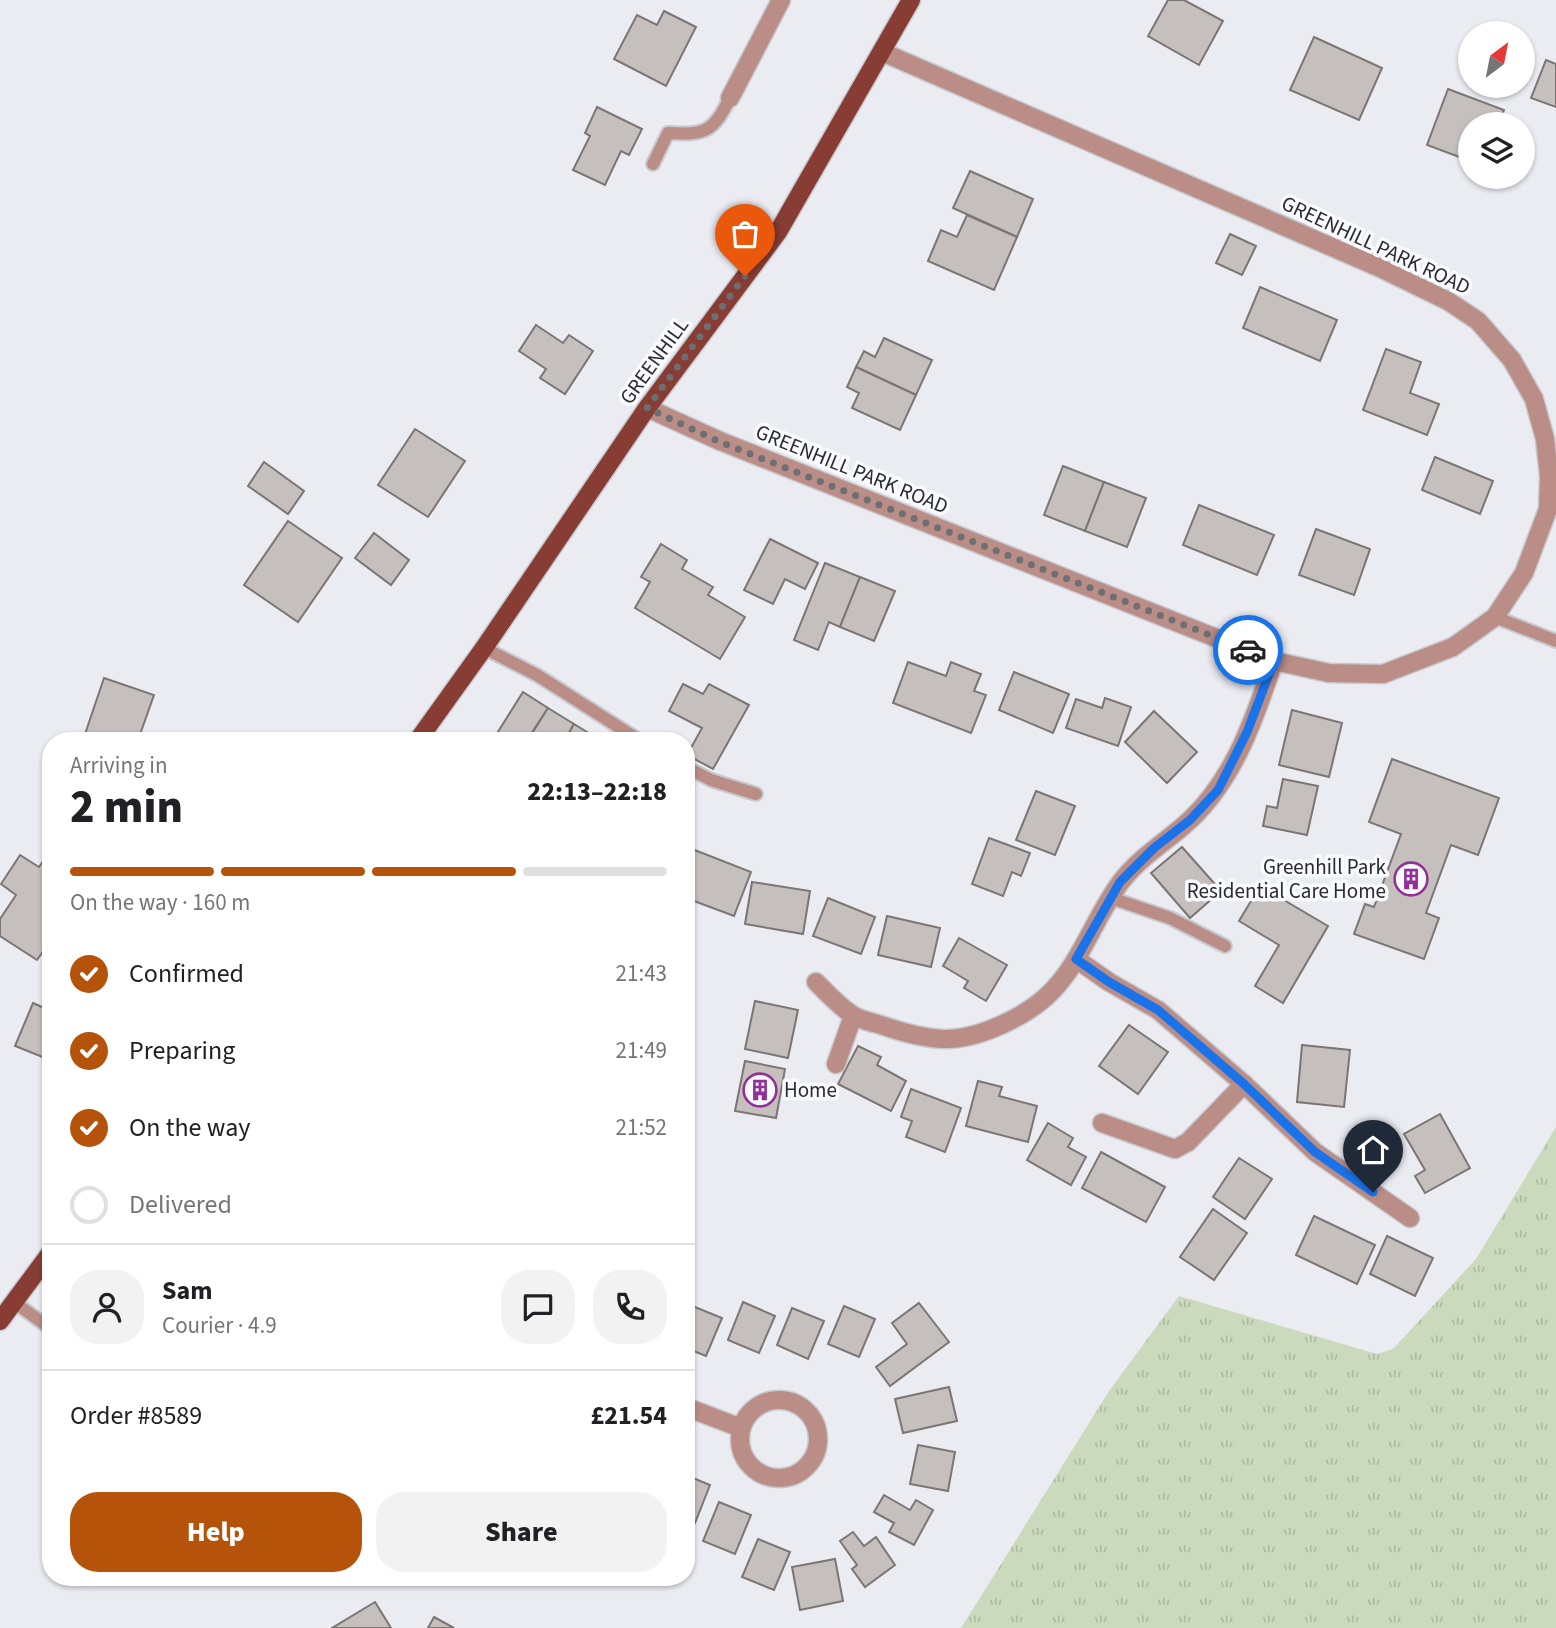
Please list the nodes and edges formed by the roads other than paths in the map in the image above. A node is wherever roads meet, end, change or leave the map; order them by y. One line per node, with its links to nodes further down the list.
1 (781, 0): 4 (street)
2 (911, 0): 3 (main road, GREENHILL)
3 (882, 52): 6 (main road, GREENHILL); 7 (street, GREENHILL PARK ROAD)
4 (730, 97): 5 (lane)
5 (653, 164)
6 (647, 408): 9 (main road, GREENHILL); 10 (street, GREENHILL PARK ROAD)
7 (1494, 617): 8 (lane); 10 (street, GREENHILL PARK ROAD)
8 (1556, 641)
9 (484, 648): 11 (main road, GREENHILL); 12 (lane)
10 (1274, 661): 15 (street)
11 (424, 732)
12 (626, 732)
13 (695, 772): 14 (lane)
14 (756, 794)
15 (1111, 898): 16 (lane); 17 (street)
16 (1225, 946)
17 (1076, 959): 19 (street); 21 (street)
18 (816, 982): 19 (street)
19 (853, 1016): 20 (street)
20 (836, 1063)
21 (1244, 1084): 22 (street); 23 (street)
22 (1102, 1124)
23 (1410, 1218)
24 (42, 1275): 25 (main road)
25 (14, 1302): 26 (main road); 27 (lane)
26 (0, 1321)
27 (42, 1322)
28 (695, 1410): 29 (street)
29 (741, 1427): 29 (street)

